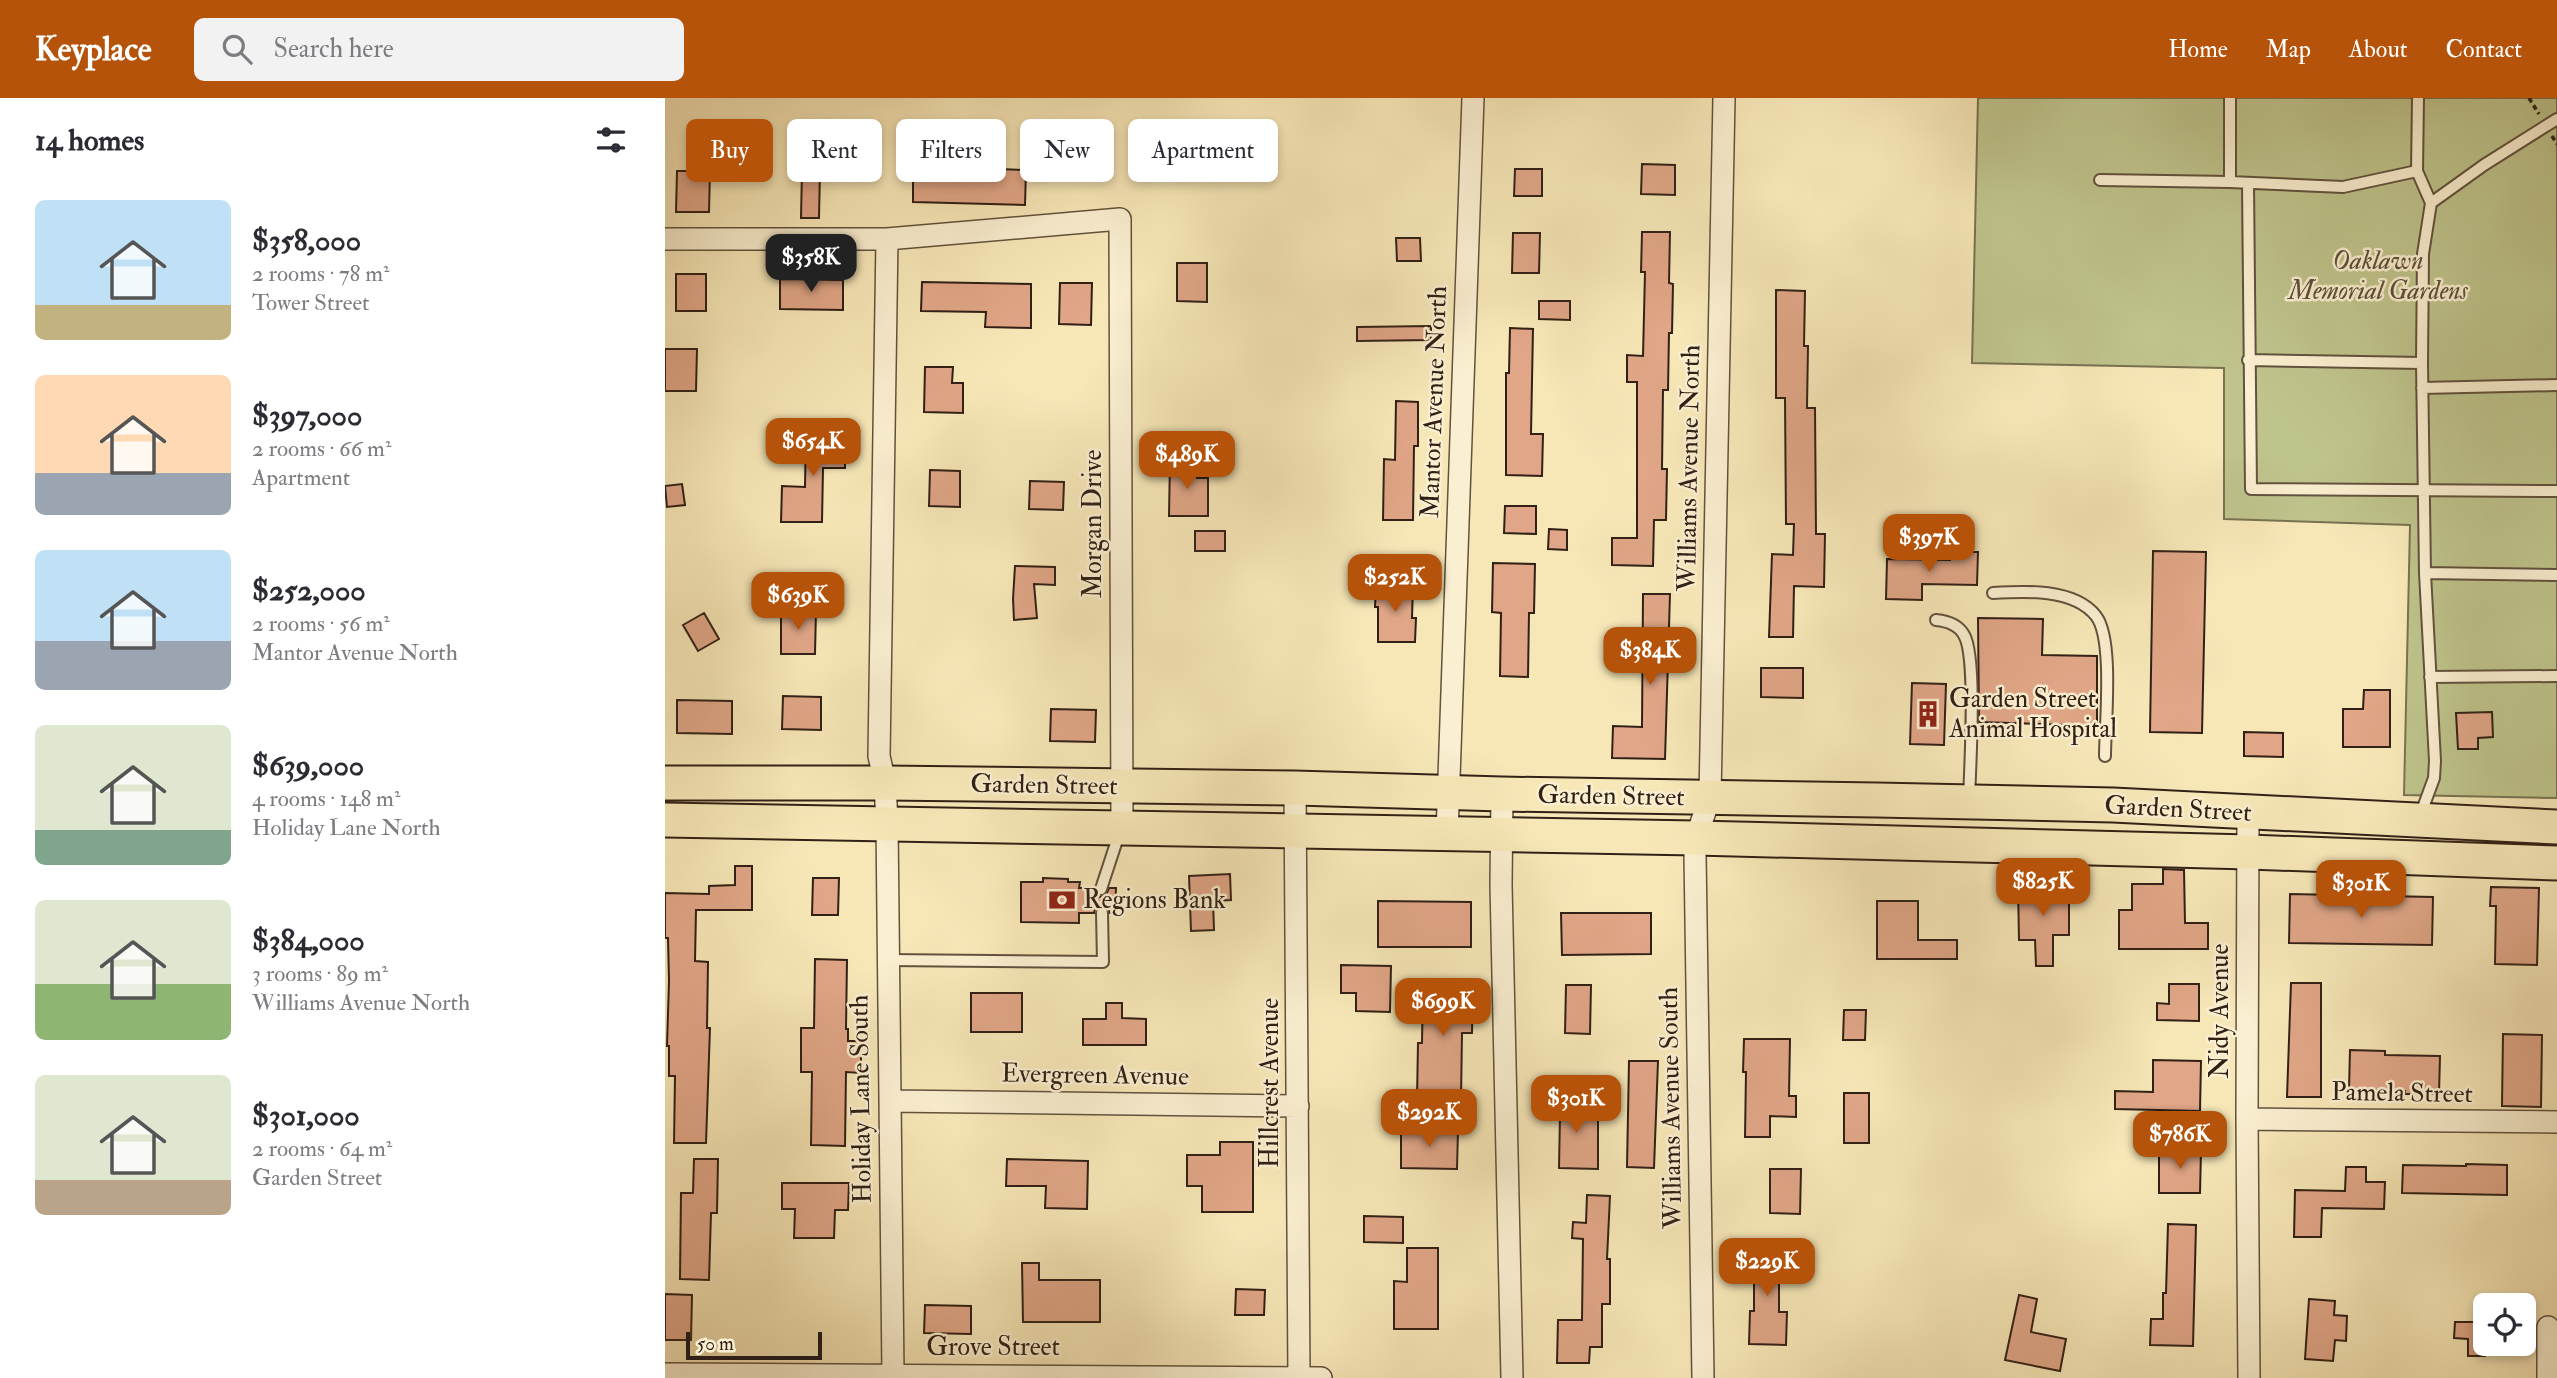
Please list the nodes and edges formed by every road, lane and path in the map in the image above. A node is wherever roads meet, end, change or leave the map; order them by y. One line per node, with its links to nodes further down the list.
1 (1473, 98): 30 (street, Mantor Avenue North)
2 (1724, 98): 32 (street, Williams Avenue North)
3 (2230, 98): 8 (lane)
4 (2418, 98): 6 (lane)
5 (2557, 119): 10 (lane)
6 (2417, 172): 9 (lane); 10 (lane)
7 (2099, 180): 8 (lane)
8 (2230, 181): 9 (lane)
9 (2248, 183): 13 (lane)
10 (2431, 203): 14 (lane)
11 (665, 239): 12 (street)
12 (887, 239): 27 (street, Holiday Lane South); 28 (street, Morgan Drive)
13 (2248, 360): 14 (lane); 17 (lane)
14 (2422, 363): 16 (lane)
15 (2557, 385): 16 (lane)
16 (2422, 388): 17 (lane)
17 (2423, 491): 18 (lane); 19 (lane)
18 (2557, 491)
19 (2425, 573): 20 (lane); 24 (lane)
20 (2557, 575)
21 (1993, 593): 25 (lane)
22 (1936, 620): 34 (lane)
23 (2557, 676): 24 (lane)
24 (2430, 677): 36 (lane)
25 (2105, 756)
26 (665, 783): 27 (main road, Garden Street)
27 (885, 783): 28 (main road, Garden Street); 38 (street, Holiday Lane South)
28 (1122, 786): 29 (main road, Garden Street); 40 (street, Morgan Drive)
29 (1295, 788): 30 (main road, Garden Street); 41 (street, Hillcrest Avenue)
30 (1448, 793): 31 (main road, Garden Street); 42 (street, Mantor Avenue North)
31 (1502, 794): 32 (main road, Garden Street); 43 (street)
32 (1710, 797): 33 (main road, Garden Street); 44 (street, Williams Avenue North)
33 (1877, 800): 34 (main road, Garden Street); 45 (main road)
34 (1969, 802): 35 (main road, Garden Street)
35 (2248, 813): 36 (main road, Garden Street); 46 (street, Nidy Avenue)
36 (2419, 819): 39 (main road, Garden Street); 47 (street)
37 (665, 820): 38 (main road, Garden Street)
38 (887, 823): 40 (main road, Garden Street); 51 (street, Holiday Lane South)
39 (2557, 827)
40 (1122, 828): 41 (main road, Garden Street); 49 (lane)
41 (1295, 831): 42 (main road, Garden Street); 53 (street, Hillcrest Avenue)
42 (1447, 834): 43 (main road, Garden Street)
43 (1501, 835): 44 (main road, Garden Street); 62 (street)
44 (1696, 838): 45 (main road, Garden Street); 63 (street, Williams Avenue South)
45 (1894, 843): 46 (main road, Garden Street)
46 (2249, 852): 47 (main road, Garden Street); 54 (street, Nidy Avenue)
47 (2416, 858): 48 (main road, Garden Street)
48 (2557, 863)
49 (1101, 888)
50 (1102, 913): 51 (lane)
51 (887, 960): 52 (street, Holiday Lane South)
52 (890, 1101): 53 (street, Evergreen Avenue); 58 (street, Holiday Lane South)
53 (1299, 1106): 60 (street, Hillcrest Avenue)
54 (2247, 1119): 55 (street, Pamela Street); 64 (street, Nidy Avenue)
55 (2557, 1122)
56 (2548, 1327): 65 (street)
57 (665, 1374): 58 (street, Grove Street)
58 (893, 1375): 59 (street, Grove Street)
59 (961, 1376): 60 (street, Grove Street)
60 (1299, 1378): 61 (street, Grove Street)
61 (1321, 1378)
62 (1512, 1378)
63 (1703, 1378)
64 (2249, 1378)
65 (2548, 1378)

